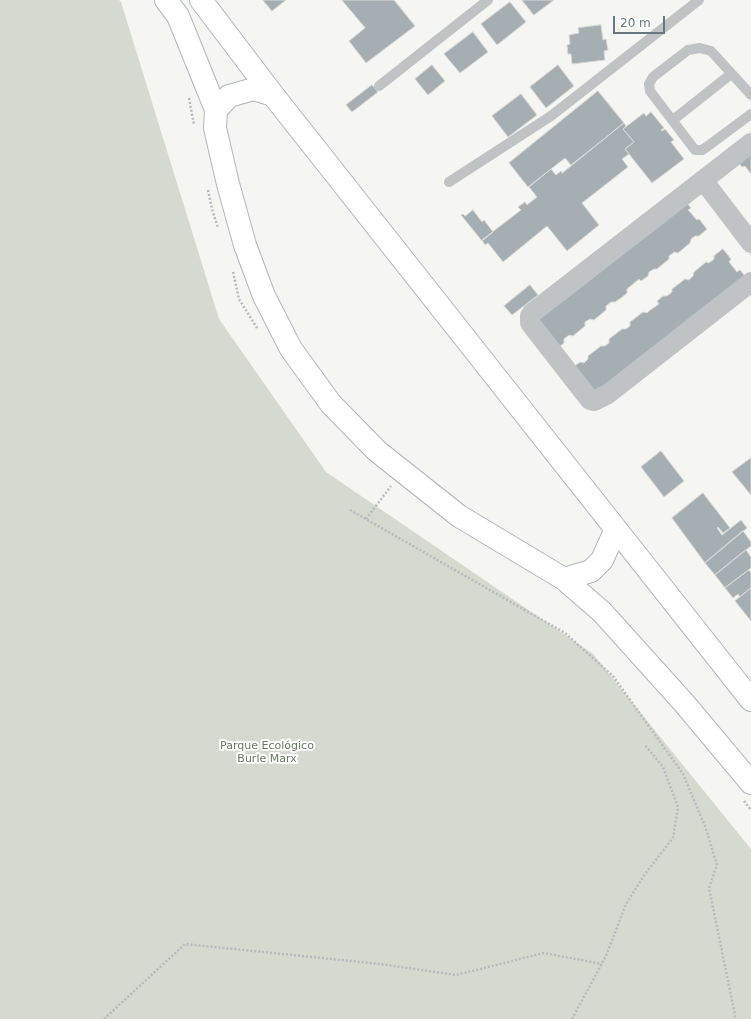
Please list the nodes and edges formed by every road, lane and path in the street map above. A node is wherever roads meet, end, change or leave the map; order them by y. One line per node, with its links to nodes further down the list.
1 (166, 0): 10 (street)
2 (201, 0): 8 (street)
3 (488, 0): 6 (lane)
4 (699, 0): 16 (lane)
5 (731, 74): 9 (lane); 12 (lane); 12 (lane)
6 (379, 86)
7 (188, 92): 13 (path)
8 (273, 95): 10 (street); 26 (street)
9 (751, 96)
10 (216, 110): 27 (street)
11 (751, 114): 12 (lane)
12 (673, 120)
13 (195, 126)
14 (751, 143): 15 (street)
15 (704, 180): 19 (street); 21 (street)
16 (449, 182)
17 (207, 186): 18 (path)
18 (219, 229)
19 (751, 243)
20 (232, 270): 22 (path)
21 (751, 282)
22 (259, 332)
23 (387, 480): 25 (path)
24 (350, 510): 25 (path)
25 (366, 519): 35 (path)
26 (616, 529): 27 (street); 28 (street)
27 (564, 579): 30 (street)
28 (751, 700)
29 (645, 745): 32 (path)
30 (746, 791): 31 (path)
31 (751, 810)
32 (602, 964): 33 (path); 34 (path)
33 (104, 1019)
34 (572, 1019)
35 (735, 1019)

